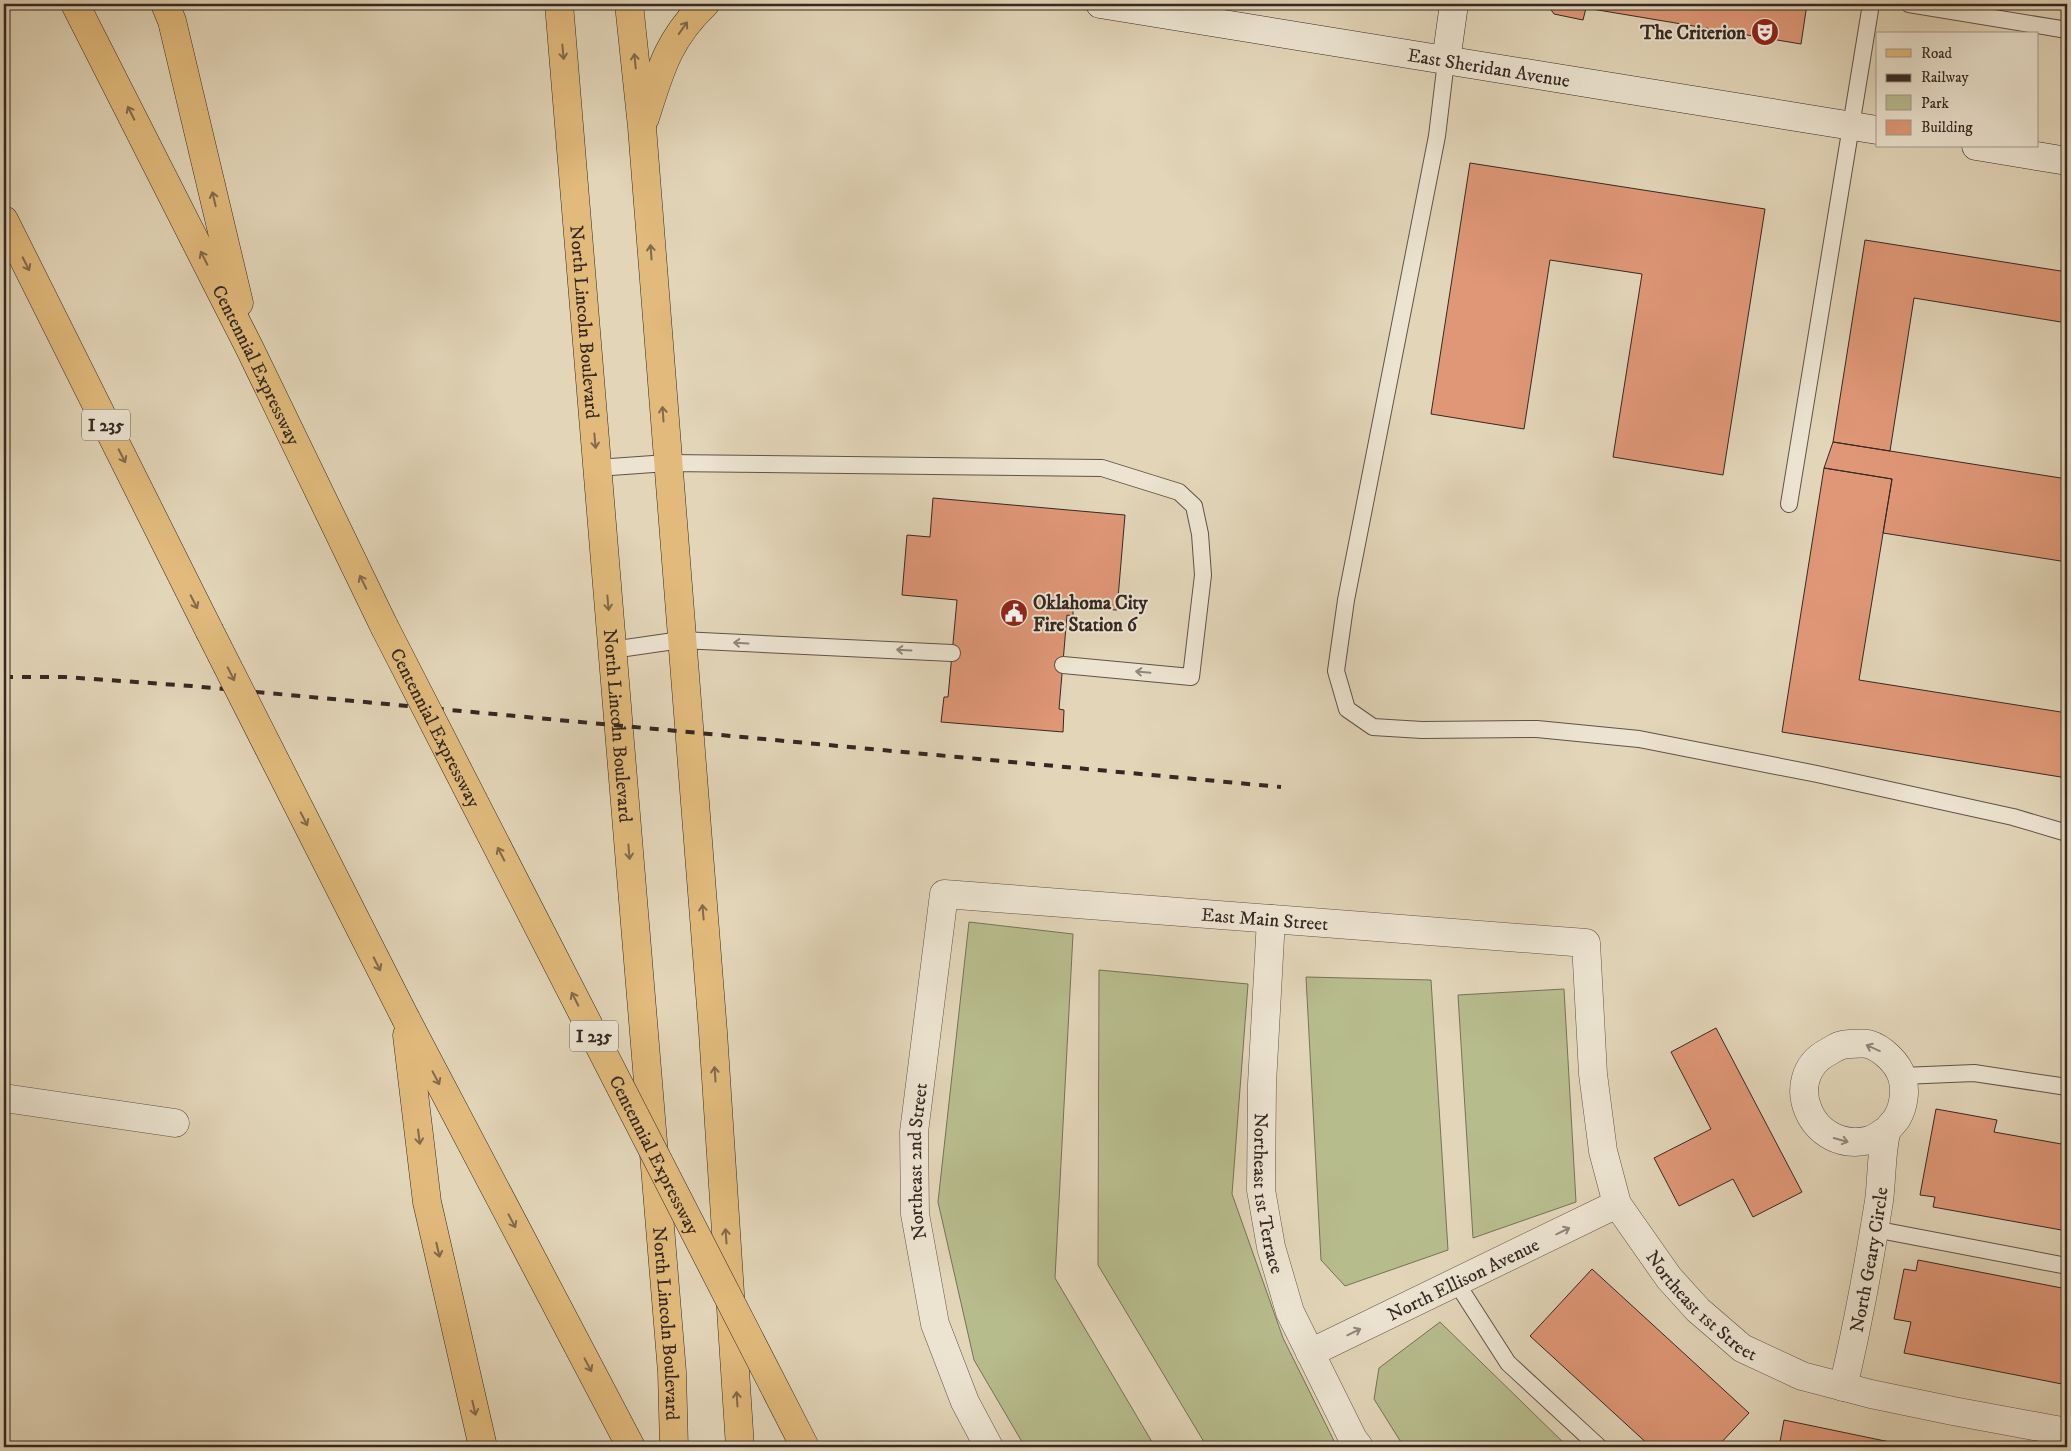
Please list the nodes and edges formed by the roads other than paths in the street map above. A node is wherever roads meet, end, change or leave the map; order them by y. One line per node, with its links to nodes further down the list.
1 (75, 4): 17 (main road, Centennial Expressway / I 235, one-way to 1)
2 (165, 4): 17 (main road, one-way to 2)
3 (559, 4): 19 (main road, North Lincoln Boulevard, one-way to 19)
4 (629, 4): 12 (main road, one-way to 4)
5 (705, 4): 12 (main road, one-way to 5)
6 (1100, 4): 11 (street, East Sheridan Avenue)
7 (1454, 4): 11 (street)
8 (1871, 4): 13 (lane)
9 (1909, 4): 10 (lane)
10 (2067, 30)
11 (1446, 61): 13 (street, East Sheridan Avenue); 25 (lane)
12 (642, 127): 18 (main road, one-way to 12)
13 (1864, 128): 20 (lane)
14 (1988, 148): 15 (street)
15 (2067, 161)
16 (4, 220): 29 (main road, I 235, one-way to 29, bridge)
17 (250, 349): 46 (main road, Centennial Expressway / I 235, one-way to 17, bridge)
18 (667, 463): 19 (lane); 21 (main road); 24 (lane, one-way to 24)
19 (597, 468): 22 (main road, North Lincoln Boulevard, one-way to 22)
20 (1789, 504)
21 (681, 640): 22 (lane); 23 (lane, one-way to 21); 45 (main road, one-way to 21)
22 (612, 650): 44 (main road, North Lincoln Boulevard, one-way to 44)
23 (952, 653)
24 (1063, 665)
25 (2067, 834)
26 (944, 894): 27 (street, East Main Street); 47 (street, Northeast 2nd Street)
27 (1271, 919): 28 (street, East Main Street); 39 (street, Northeast 1st Terrace)
28 (1586, 943): 35 (street, Northeast 1st Street)
29 (406, 1019): 42 (main road, one-way to 42); 43 (main road, I 235, one-way to 43)
30 (1902, 1076): 31 (lane); 34 (street, North Geary Circle); 34 (street, one-way to 34)
31 (2067, 1087)
32 (4, 1098): 33 (street)
33 (175, 1123)
34 (1887, 1130): 36 (street, North Geary Circle)
35 (1617, 1204): 38 (street, North Ellison Avenue, one-way to 35); 40 (street, Northeast 1st Street)
36 (1874, 1229): 37 (lane); 40 (street, North Geary Circle)
37 (2067, 1266)
38 (1456, 1282): 39 (street, North Ellison Avenue, one-way to 38); 49 (lane)
39 (1310, 1353): 48 (street, Northeast 1st Terrace)
40 (1843, 1387): 41 (street, Northeast 1st Street)
41 (2052, 1436)
42 (483, 1447)
43 (631, 1447)
44 (674, 1447)
45 (740, 1447)
46 (805, 1447)
47 (989, 1447)
48 (1359, 1447)
49 (1599, 1447)

